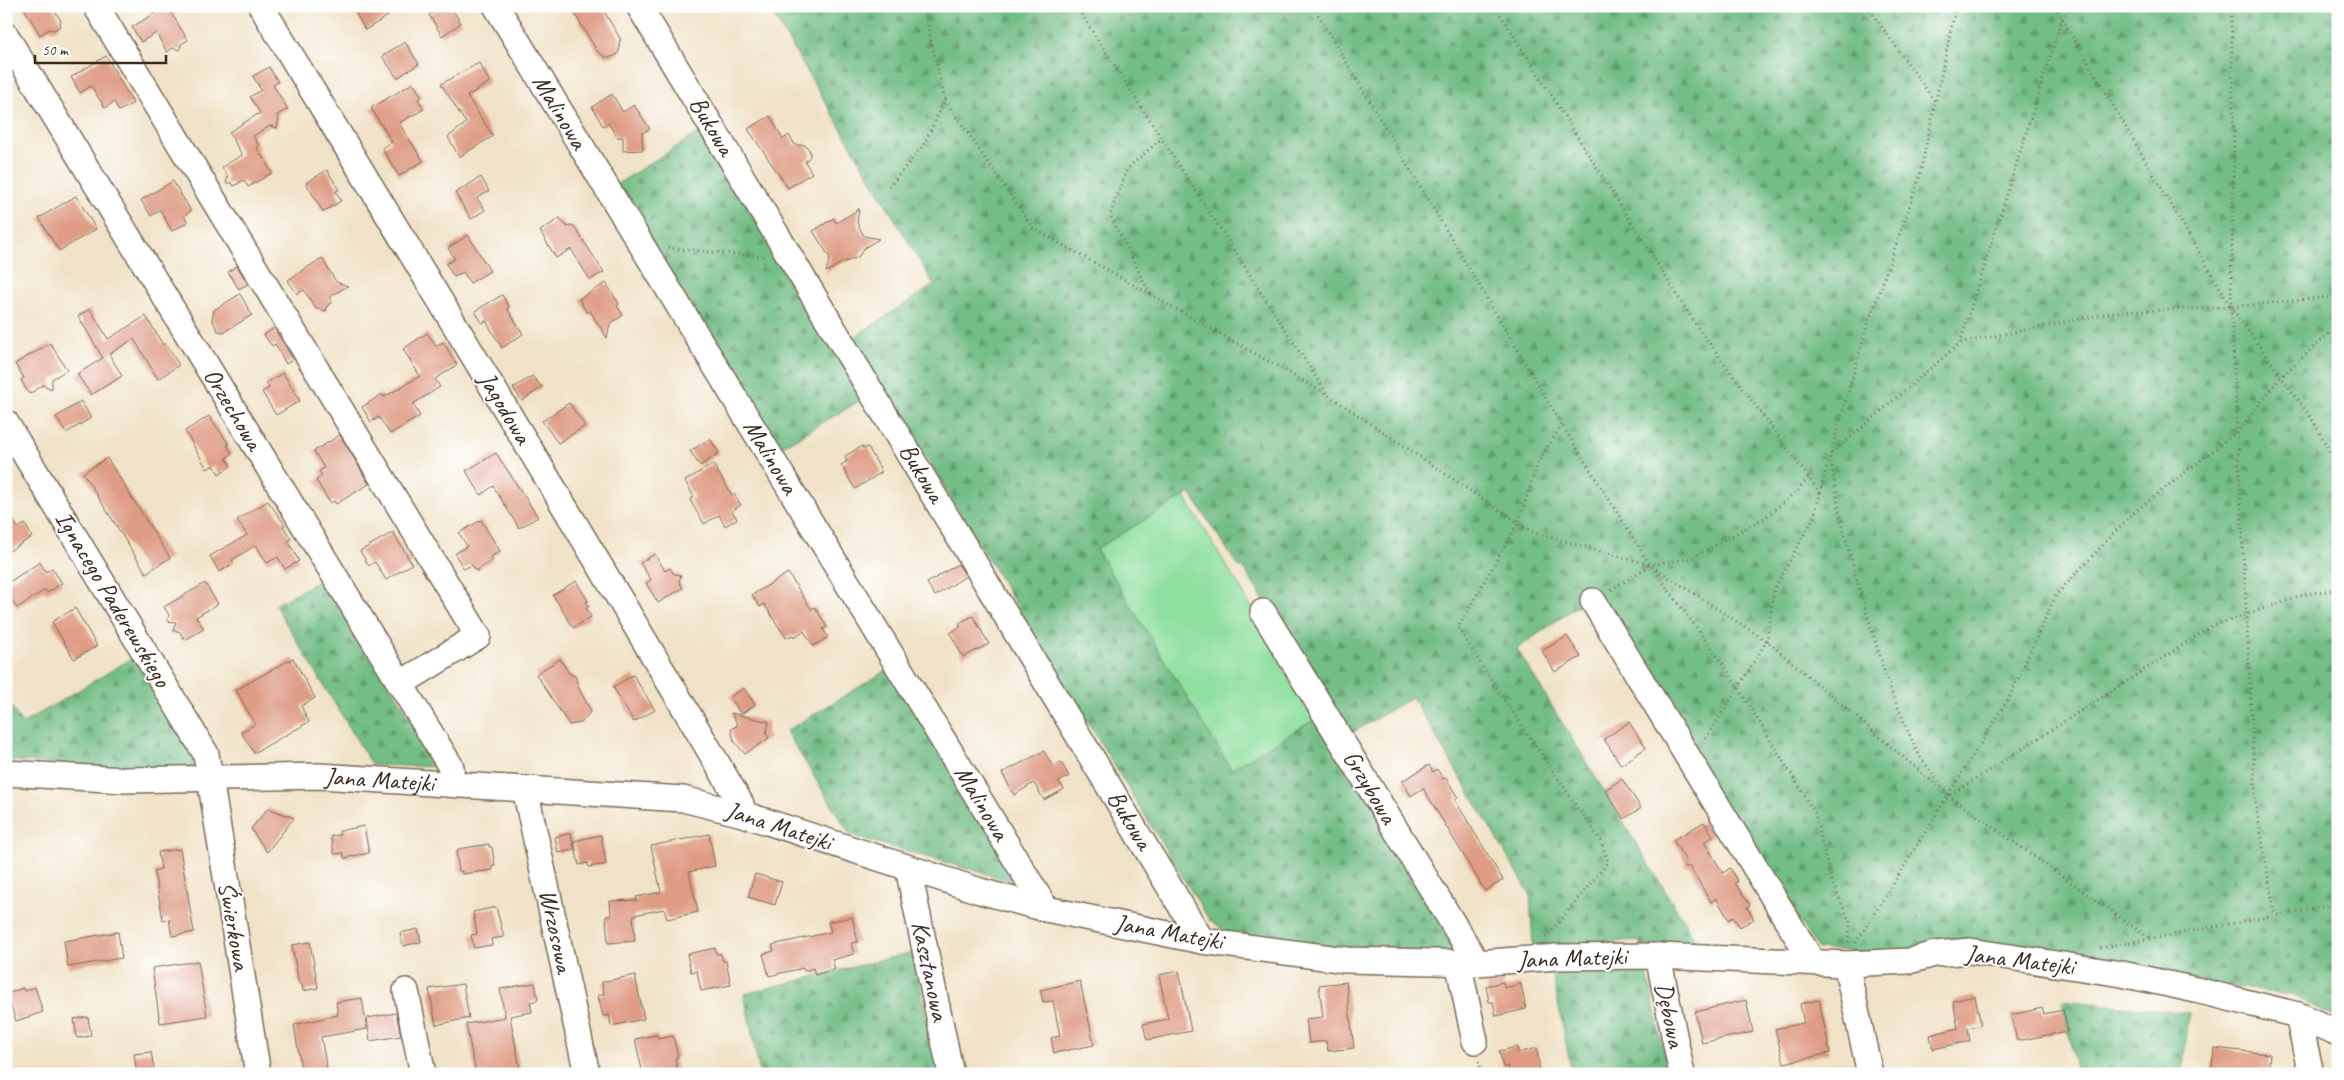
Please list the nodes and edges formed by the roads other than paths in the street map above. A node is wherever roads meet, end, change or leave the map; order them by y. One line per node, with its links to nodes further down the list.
1 (96, 6): 9 (street)
2 (261, 6): 14 (street, Jagodowa)
3 (496, 6): 16 (street, Malinowa)
4 (639, 6): 17 (street, Bukowa)
5 (6, 36): 9 (street, Orzechowa)
6 (6, 423): 11 (street, Ignacego Paderewskiego)
7 (1593, 601): 19 (street)
8 (1263, 612): 20 (street, Grzybowa)
9 (400, 684): 12 (street, Orzechowa)
10 (6, 773): 11 (street, Jana Matejki)
11 (209, 778): 12 (street, Jana Matejki); 26 (street, Świerkowa)
12 (452, 784): 13 (street, Jana Matejki)
13 (525, 789): 14 (street, Jana Matejki); 28 (street, Wrzosowa)
14 (743, 814): 15 (street, Jana Matejki)
15 (908, 868): 16 (street, Jana Matejki); 29 (street, Kasztanowa)
16 (1046, 909): 17 (street, Jana Matejki)
17 (1202, 941): 20 (street, Jana Matejki)
18 (1658, 956): 19 (street, Jana Matejki); 20 (street, Jana Matejki); 30 (street, Dębowa)
19 (1812, 961): 21 (street, Jana Matejki)
20 (1468, 962): 25 (street, Grzybowa)
21 (1846, 964): 23 (street, Jana Matejki); 31 (street)
22 (406, 991): 27 (street)
23 (2298, 1015): 24 (street, Jana Matejki); 32 (street)
24 (2338, 1033)
25 (1475, 1041)
26 (258, 1074)
27 (423, 1074)
28 (587, 1074)
29 (951, 1074)
30 (1682, 1074)
31 (1870, 1074)
32 (2311, 1074)

